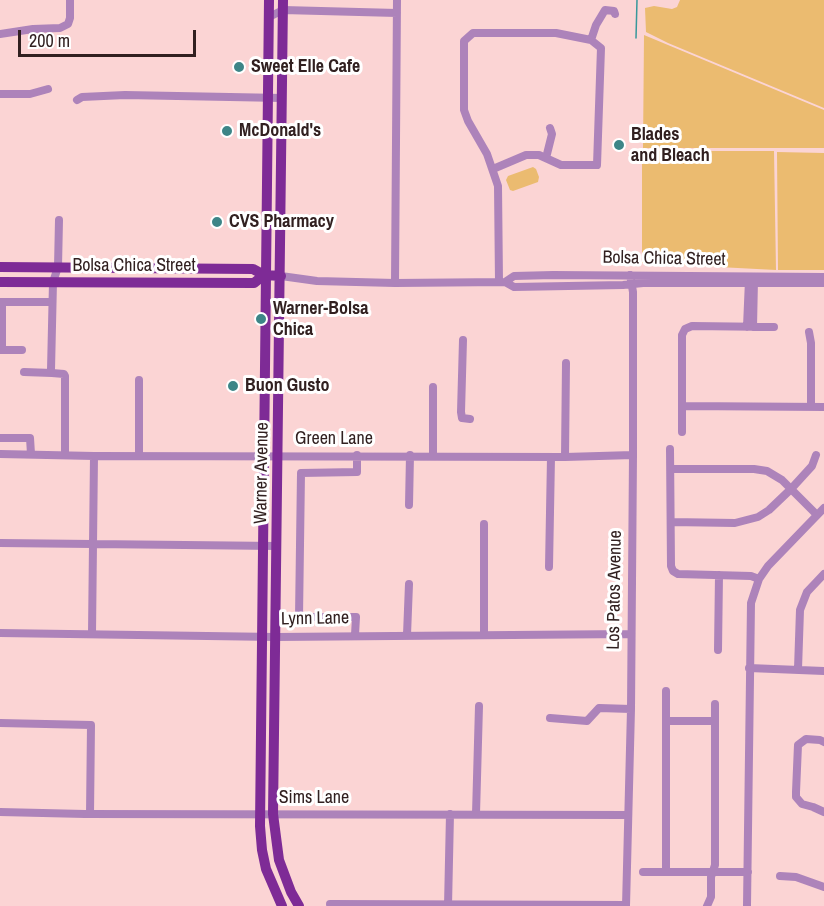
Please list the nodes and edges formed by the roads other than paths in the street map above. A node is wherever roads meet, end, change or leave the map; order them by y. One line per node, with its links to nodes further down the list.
1 (70, 0): 8 (street)
2 (268, 0): 7 (main road, Warner Avenue)
3 (397, 0): 5 (street)
4 (283, 5): 5 (street); 7 (street); 13 (main road, Warner Avenue)
5 (397, 13): 31 (street)
6 (615, 14): 9 (street)
7 (269, 17): 12 (main road, Warner Avenue)
8 (0, 34)
9 (591, 40): 16 (street); 17 (street)
10 (48, 89): 11 (street)
11 (0, 94)
12 (269, 97): 13 (street); 14 (street); 22 (main road, Warner Avenue)
13 (282, 98): 24 (main road, Warner Avenue)
14 (77, 100)
15 (550, 128): 16 (street)
16 (546, 158): 17 (street)
17 (493, 169): 30 (street)
18 (59, 220): 20 (street)
19 (0, 267): 20 (main road, Bolsa Chica Street)
20 (58, 267): 21 (main road, Bolsa Chica Street); 28 (street)
21 (137, 268): 22 (main road, Bolsa Chica Street); 29 (main road)
22 (264, 275): 24 (main road, Bolsa Chica Street); 29 (main road, Bolsa Chica Street); 58 (main road, Warner Avenue)
23 (630, 275): 26 (street, Bolsa Chica Street); 30 (street, Bolsa Chica Street); 33 (street, Los Patos Avenue)
24 (281, 276): 31 (street, Bolsa Chica Street); 59 (main road, Warner Avenue)
25 (824, 277): 26 (street, Bolsa Chica Street)
26 (751, 280): 32 (street, Bolsa Chica Street); 33 (street, Bolsa Chica Street); 36 (street)
27 (0, 282): 28 (main road, Bolsa Chica Street)
28 (52, 282): 29 (main road, Bolsa Chica Street); 35 (street)
29 (137, 282)
30 (502, 282): 31 (street, Bolsa Chica Street); 33 (street, Bolsa Chica Street)
31 (394, 283)
32 (824, 283)
33 (632, 284): 62 (street, Los Patos Avenue)
34 (1, 302): 35 (street); 40 (street)
35 (52, 302): 44 (street)
36 (750, 327): 37 (street); 47 (street)
37 (774, 327)
38 (809, 332): 48 (street)
39 (463, 340): 50 (street)
40 (1, 350): 41 (street)
41 (22, 350)
42 (566, 363): 67 (street)
43 (24, 372): 44 (street)
44 (52, 373): 56 (street)
45 (139, 380): 57 (street)
46 (433, 387): 65 (street)
47 (682, 406): 48 (street); 51 (street)
48 (811, 407): 49 (street)
49 (824, 407)
50 (470, 420)
51 (682, 432)
52 (0, 438): 55 (street)
53 (670, 449): 68 (street)
54 (0, 454): 55 (street, Green Lane)
55 (31, 454): 56 (street, Green Lane)
56 (65, 454): 64 (street, Green Lane)
57 (140, 455): 58 (street, Green Lane); 64 (street, Green Lane)
58 (262, 455): 59 (street, Green Lane); 76 (main road, Warner Avenue)
59 (278, 455): 60 (street, Green Lane); 77 (main road, Warner Avenue)
60 (357, 455): 61 (street, Green Lane); 87 (street)
61 (410, 455): 65 (street, Green Lane); 70 (street)
62 (633, 455): 67 (street, Green Lane); 86 (street, Los Patos Avenue)
63 (816, 455): 69 (street)
64 (94, 456): 75 (street)
65 (433, 456): 66 (street, Green Lane)
66 (550, 457): 67 (street, Green Lane); 78 (street)
67 (565, 457)
68 (670, 469): 69 (street); 72 (street)
69 (791, 489): 71 (street); 72 (street)
70 (409, 505)
71 (821, 512): 81 (street)
72 (671, 522): 80 (street)
73 (484, 524): 85 (street)
74 (0, 543): 75 (street)
75 (93, 544): 76 (street); 84 (street)
76 (262, 546): 77 (street); 89 (main road, Warner Avenue)
77 (277, 546): 90 (main road, Warner Avenue)
78 (549, 567)
79 (824, 574): 93 (street)
80 (719, 575): 81 (street); 91 (street)
81 (759, 579): 92 (street)
82 (409, 584): 88 (street)
83 (0, 633): 84 (street, Lynn Lane)
84 (92, 633): 89 (street, Lynn Lane)
85 (484, 634): 86 (street, Lynn Lane); 88 (street, Lynn Lane)
86 (630, 634): 98 (street, Los Patos Avenue)
87 (355, 635): 88 (street, Lynn Lane); 90 (street, Lynn Lane)
88 (408, 635)
89 (261, 636): 90 (street, Lynn Lane); 107 (main road, Warner Avenue)
90 (276, 637): 108 (main road, Warner Avenue)
91 (718, 650)
92 (749, 668): 93 (street); 115 (street)
93 (798, 669): 94 (street)
94 (824, 671)
95 (666, 691): 100 (street)
96 (715, 704): 101 (street)
97 (478, 705): 110 (street)
98 (631, 709): 99 (street); 111 (street, Los Patos Avenue)
99 (550, 718)
100 (666, 721): 101 (street); 114 (street)
101 (715, 721): 112 (street)
102 (0, 723): 106 (street)
103 (824, 742): 105 (street)
104 (0, 812): 106 (street, Sims Lane)
105 (824, 812)
106 (90, 814): 107 (street, Sims Lane)
107 (260, 814): 108 (street, Sims Lane); 122 (main road, Warner Avenue)
108 (273, 814): 109 (street, Sims Lane); 123 (main road, Warner Avenue)
109 (450, 814): 110 (street, Sims Lane); 120 (street)
110 (476, 814): 111 (street, Sims Lane)
111 (628, 815): 121 (street, Los Patos Avenue)
112 (713, 871): 114 (street); 115 (street); 124 (street)
113 (644, 872): 114 (street)
114 (666, 872)
115 (748, 872): 125 (street)
116 (780, 876): 117 (street)
117 (824, 887)
118 (330, 904): 119 (street)
119 (356, 905): 120 (street)
120 (448, 905): 121 (street)
121 (626, 905)
122 (282, 906)
123 (299, 906)
124 (707, 906)
125 (747, 906)

